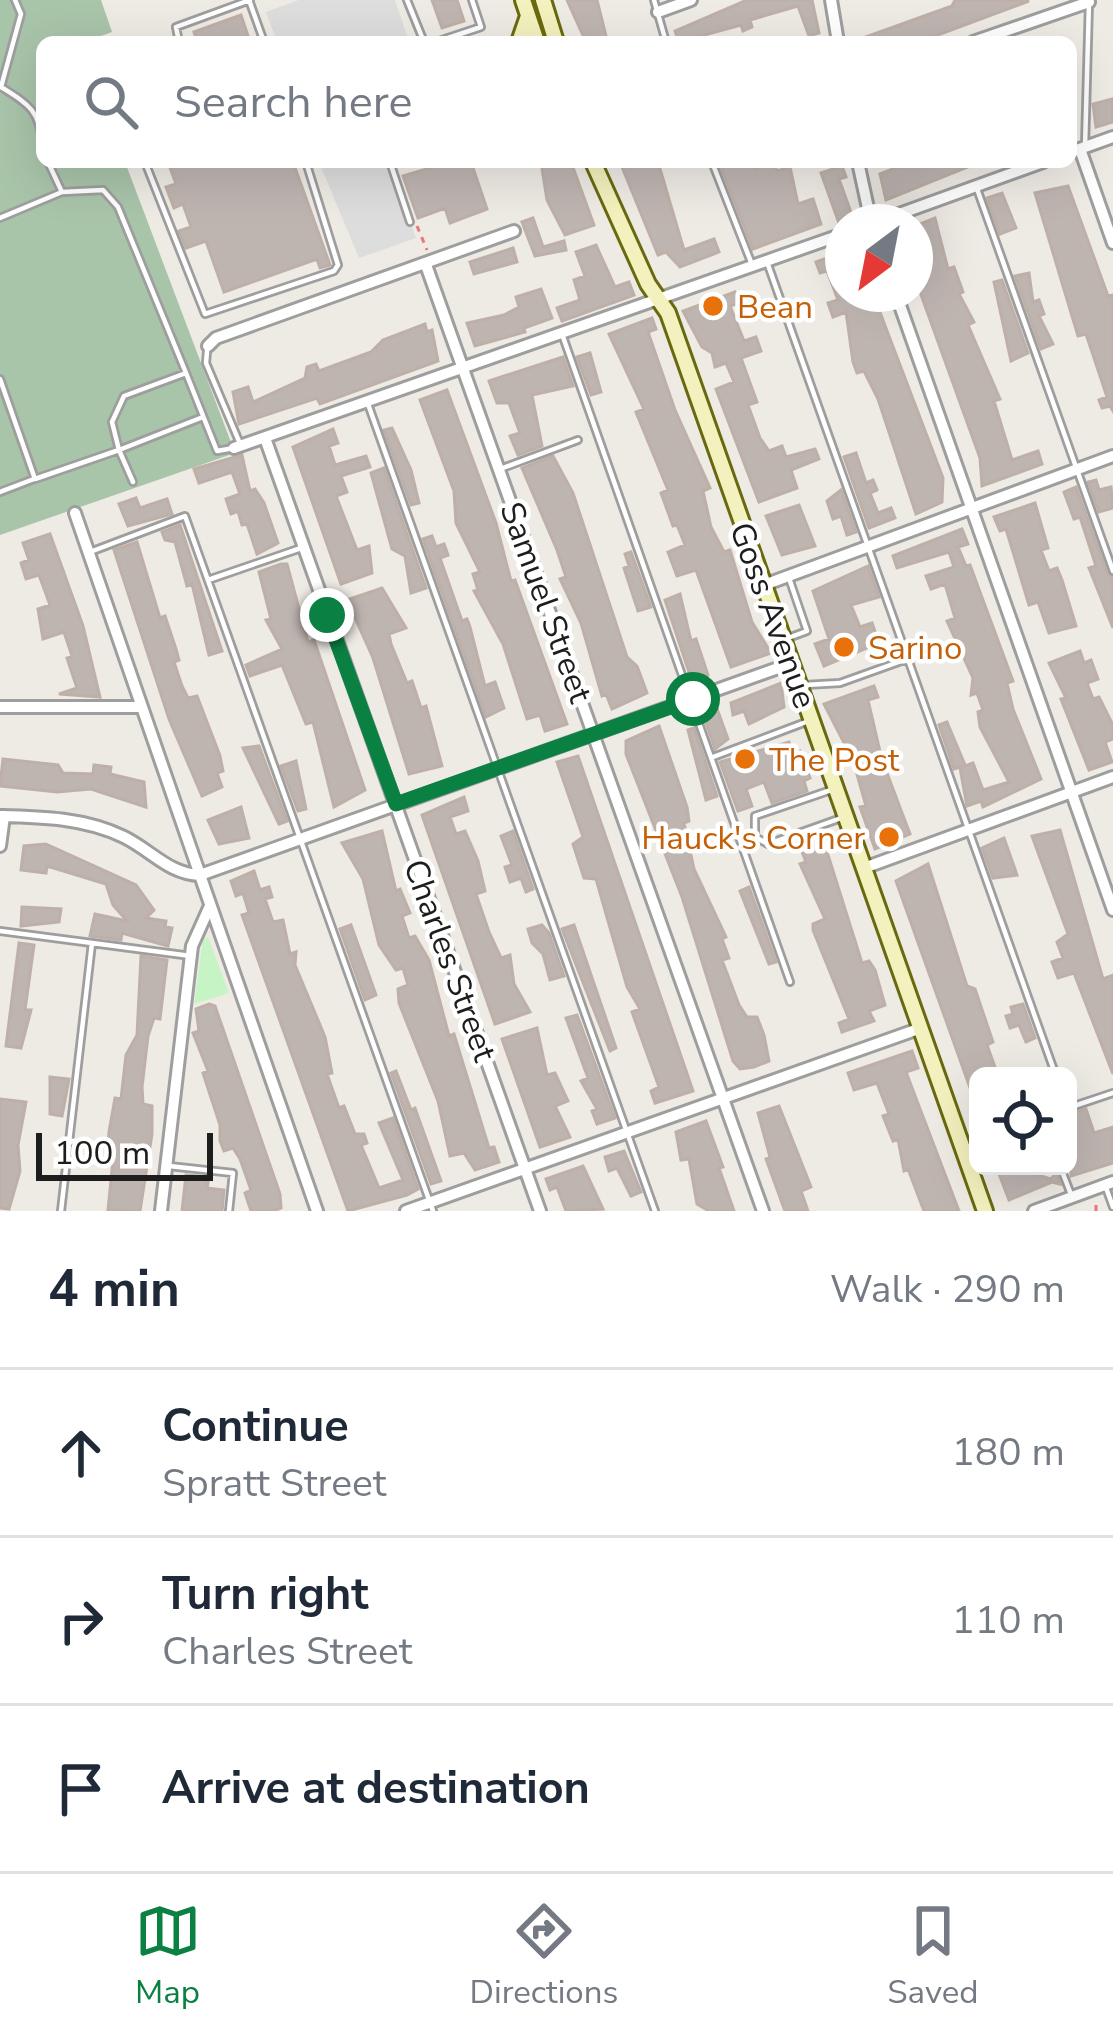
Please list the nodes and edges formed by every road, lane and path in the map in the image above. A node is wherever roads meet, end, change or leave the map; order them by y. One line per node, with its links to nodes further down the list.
1 (15, 0): 22 (lane)
2 (249, 0): 12 (lane); 13 (lane)
3 (407, 0): 14 (lane)
4 (472, 0): 15 (lane)
5 (523, 0): 11 (main road)
6 (543, 0): 18 (main road)
7 (691, 0): 10 (street)
8 (831, 0): 20 (street)
9 (1089, 1): 21 (street); 25 (lane)
10 (656, 6): 19 (lane)
11 (528, 16): 16 (main road); 17 (main road)
12 (178, 36)
13 (262, 36)
14 (422, 36)
15 (454, 36)
16 (521, 36)
17 (535, 36)
18 (553, 36)
19 (664, 36)
20 (837, 36)
21 (991, 36)
22 (1, 88): 23 (lane)
23 (36, 112)
24 (1113, 136): 25 (street)
25 (1079, 149): 42 (street)
26 (52, 168): 35 (lane)
27 (147, 168): 28 (lane)
28 (308, 168)
29 (392, 168): 39 (lane)
30 (596, 168): 46 (main road, Goss Avenue)
31 (714, 168): 45 (lane)
32 (860, 168): 36 (street)
33 (1026, 168): 34 (street)
34 (976, 186): 37 (street); 61 (lane)
35 (62, 191): 38 (lane); 51 (lane)
36 (870, 204)
37 (925, 204)
38 (0, 218)
39 (410, 222): 44 (path)
40 (514, 231): 44 (street)
41 (825, 241): 43 (street)
42 (1113, 243)
43 (767, 262): 45 (street); 68 (lane)
44 (429, 264): 49 (street); 50 (street, Samuel Street)
45 (753, 268): 46 (street)
46 (658, 301): 48 (street); 73 (main road, Goss Avenue)
47 (902, 312): 65 (street)
48 (562, 334): 50 (street); 78 (lane)
49 (208, 346): 57 (lane)
50 (465, 369): 53 (street); 60 (street, Samuel Street)
51 (186, 373): 54 (lane); 58 (lane)
52 (0, 379): 62 (lane)
53 (368, 404): 55 (street); 84 (lane)
54 (203, 417): 57 (lane); 58 (lane)
55 (265, 437): 57 (street); 67 (street, Charles Street)
56 (578, 440): 60 (lane)
57 (237, 447)
58 (119, 450): 62 (lane); 63 (lane)
59 (1113, 456): 61 (street)
60 (500, 469): 82 (street, Samuel Street)
61 (1077, 470): 65 (street); 70 (lane)
62 (34, 479): 64 (lane)
63 (133, 482)
64 (0, 492)
65 (972, 508): 68 (street); 87 (street)
66 (75, 513): 69 (street)
67 (304, 547): 72 (lane); 88 (street, Charles Street)
68 (866, 547): 71 (street); 75 (lane)
69 (88, 552): 72 (lane); 80 (street)
70 (1113, 571)
71 (788, 576): 73 (street); 74 (lane)
72 (208, 580): 94 (lane)
73 (764, 585): 74 (main road, Goss Avenue)
74 (783, 640): 76 (main road, Goss Avenue)
75 (907, 659): 77 (lane); 93 (lane)
76 (792, 664): 77 (main road, Goss Avenue); 78 (street)
77 (800, 687): 81 (main road, Goss Avenue)
78 (693, 699): 82 (street); 83 (lane)
79 (0, 706): 80 (street)
80 (142, 707): 97 (street)
81 (812, 720): 83 (lane); 86 (main road, Goss Avenue)
82 (594, 734): 84 (street); 107 (street, Samuel Street)
83 (713, 757): 92 (lane)
84 (496, 766): 88 (street); 109 (lane)
85 (1113, 777): 87 (street)
86 (836, 789): 90 (main road, Goss Avenue); 91 (lane)
87 (1072, 792): 93 (street); 99 (street)
88 (396, 804): 94 (street); 111 (street, Charles Street)
89 (2, 816): 95 (street); 97 (street)
90 (846, 817): 91 (lane); 96 (main road, Goss Avenue)
91 (751, 820): 92 (lane)
92 (735, 822): 103 (lane)
93 (968, 830): 96 (street); 105 (lane)
94 (299, 839): 97 (street); 116 (lane)
95 (0, 847)
96 (864, 868): 104 (main road, Goss Avenue)
97 (200, 875): 98 (street)
98 (210, 906): 102 (street); 121 (street)
99 (1113, 910)
100 (0, 931): 101 (lane)
101 (92, 944): 102 (lane); 118 (lane)
102 (191, 956): 110 (street)
103 (790, 982)
104 (921, 1028): 107 (street); 126 (main road, Goss Avenue)
105 (1053, 1067)
106 (1113, 1093): 108 (lane)
107 (722, 1100): 109 (street); 125 (street, Samuel Street)
108 (1077, 1105)
109 (625, 1137): 111 (street); 124 (lane)
110 (166, 1166): 119 (street); 120 (lane)
111 (526, 1171): 116 (street); 123 (street, Charles Street)
112 (1063, 1175): 114 (lane)
113 (1109, 1184): 114 (street); 117 (lane)
114 (1072, 1197): 127 (street)
115 (1096, 1203): 128 (path)
116 (432, 1207): 122 (street)
117 (1113, 1207)
118 (61, 1211)
119 (161, 1211)
120 (229, 1211)
121 (317, 1211)
122 (406, 1211)
123 (540, 1211)
124 (655, 1211)
125 (763, 1211)
126 (985, 1211)
127 (1034, 1211)
128 (1096, 1211)

